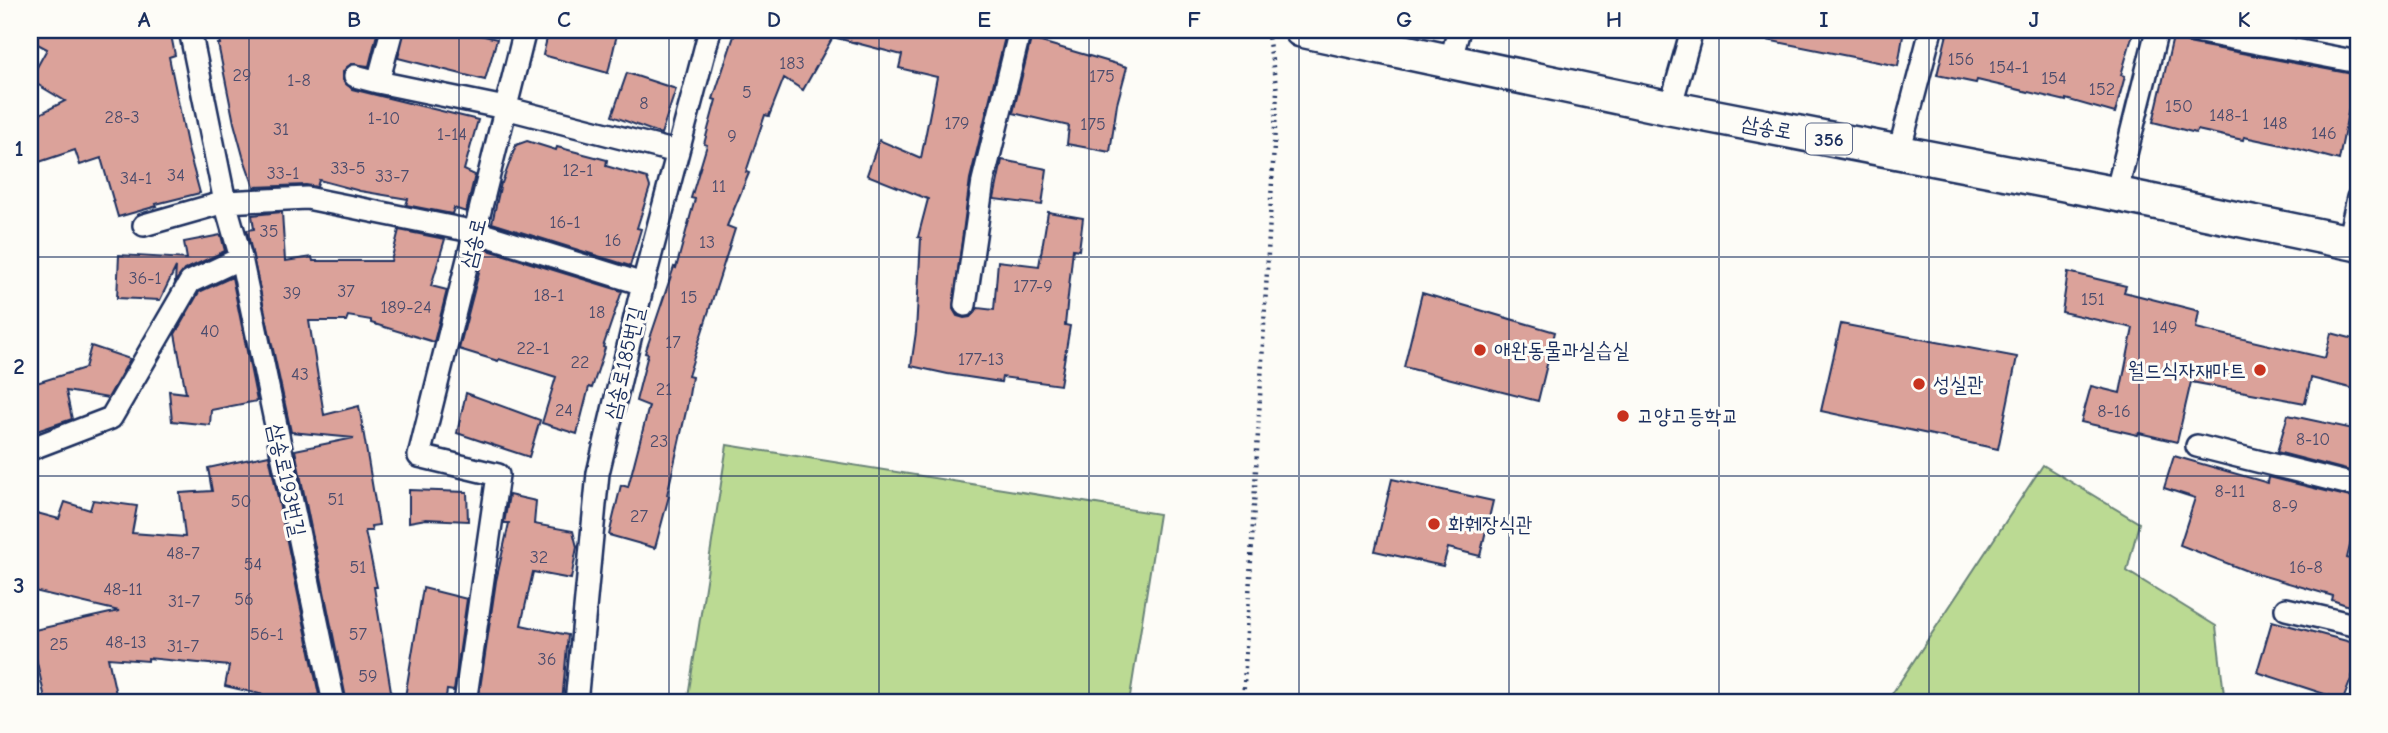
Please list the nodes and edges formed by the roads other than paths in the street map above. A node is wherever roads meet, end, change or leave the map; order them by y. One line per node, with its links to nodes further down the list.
1 (190, 30): 22 (street, 삼송로193번길)
2 (392, 30): 15 (street)
3 (526, 30): 16 (street, 삼송로)
4 (710, 30): 18 (street, 삼송로185번길)
5 (1020, 30): 28 (street)
6 (1301, 30): 12 (main road, 삼송로 / 356)
7 (1459, 30): 12 (street)
8 (1692, 30): 17 (street)
9 (1931, 30): 19 (street)
10 (2157, 30): 20 (street)
11 (2190, 30): 13 (street)
12 (1450, 62): 17 (main road, 삼송로 / 356)
13 (2358, 62)
14 (355, 76): 15 (street)
15 (379, 82): 16 (street)
16 (505, 108): 18 (street); 24 (street, 삼송로)
17 (1670, 108): 19 (main road, 삼송로 / 356)
18 (677, 152): 27 (street, 삼송로185번길)
19 (1899, 152): 20 (main road, 삼송로 / 356)
20 (2116, 194): 25 (main road, 삼송로 / 356)
21 (2358, 198): 25 (street)
22 (225, 202): 23 (street); 24 (street); 26 (street, 삼송로193번길)
23 (144, 225)
24 (476, 232): 27 (street); 35 (street, 삼송로)
25 (2353, 243)
26 (241, 258): 30 (street); 34 (street, 삼송로193번길)
27 (643, 284): 36 (street, 삼송로185번길)
28 (965, 305)
29 (2197, 446): 31 (street)
30 (30, 449)
31 (2358, 486)
32 (2287, 608): 33 (street)
33 (2358, 626)
34 (334, 703)
35 (465, 703)
36 (576, 703)

